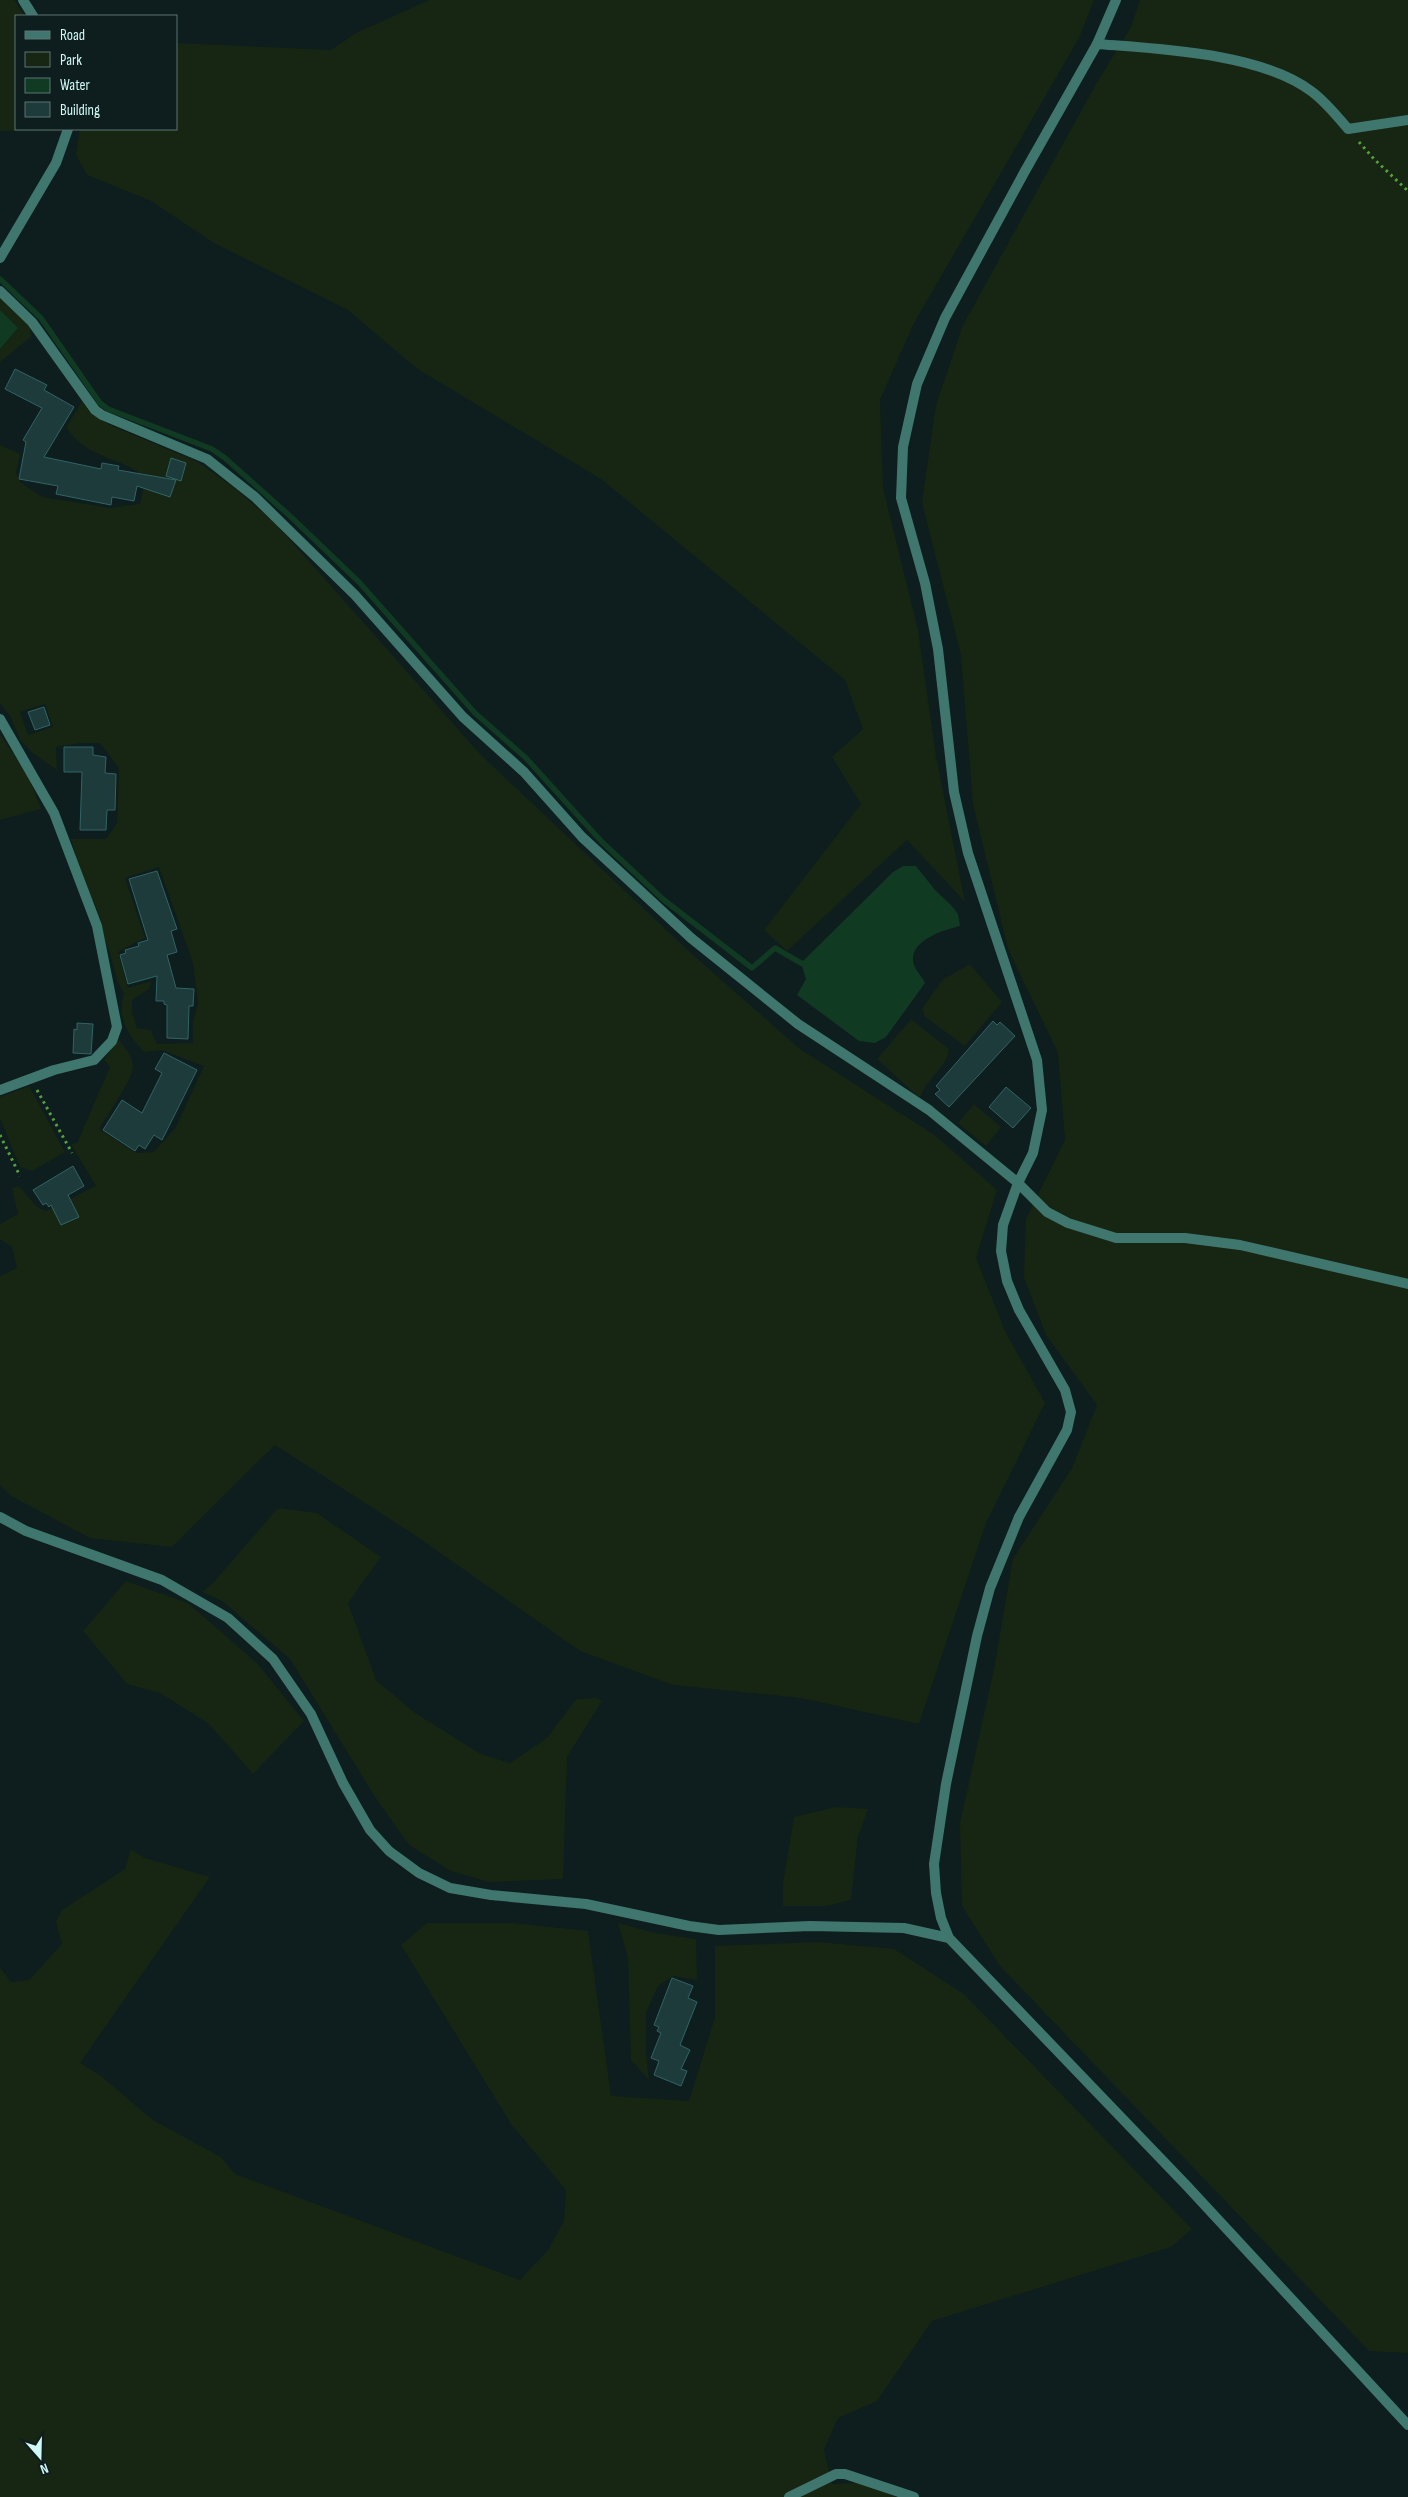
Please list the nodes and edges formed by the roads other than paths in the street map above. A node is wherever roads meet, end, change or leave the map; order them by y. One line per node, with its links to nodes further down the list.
1 (23, 0): 3 (street)
2 (1116, 0): 4 (street)
3 (32, 15)
4 (1098, 44): 5 (street); 11 (street)
5 (1408, 120)
6 (68, 130): 7 (street)
7 (0, 258)
8 (0, 291): 11 (street)
9 (0, 719): 10 (street)
10 (0, 1090)
11 (1018, 1183): 12 (street); 14 (street)
12 (1408, 1284)
13 (0, 1516): 14 (street)
14 (949, 1938): 15 (street)
15 (1408, 2425)
16 (789, 2497): 17 (street)
17 (914, 2497)

